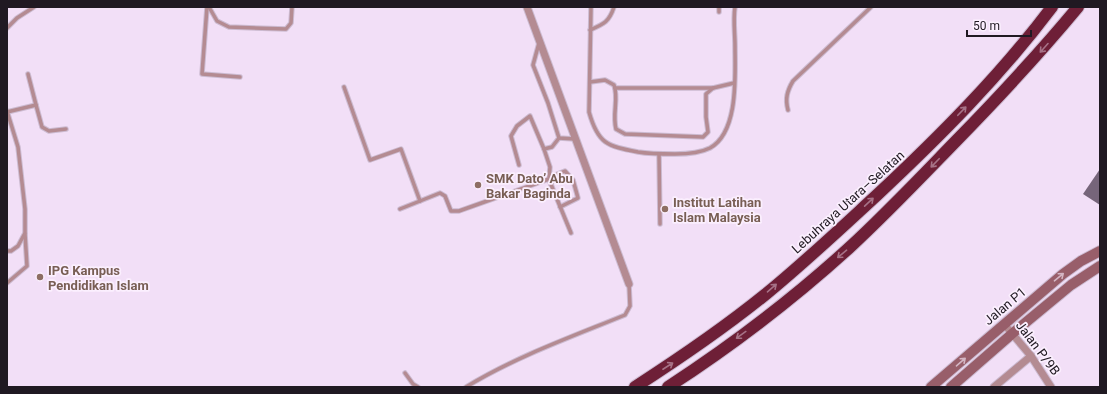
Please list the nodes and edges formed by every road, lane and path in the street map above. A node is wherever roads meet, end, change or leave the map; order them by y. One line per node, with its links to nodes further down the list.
1 (34, 7): 13 (lane)
2 (208, 7): 3 (lane); 17 (lane)
3 (292, 7)
4 (527, 7): 15 (street)
5 (591, 7): 14 (lane)
6 (614, 7): 14 (lane)
7 (719, 7): 12 (lane)
8 (736, 7): 19 (lane)
9 (871, 7): 24 (lane)
10 (1052, 7): 51 (highway, Lebuhraya Utara–Selatan, one-way to 10)
11 (1078, 7): 52 (highway, one-way to 52)
12 (718, 12)
13 (7, 28)
14 (590, 30): 18 (lane)
15 (540, 40): 27 (lane); 28 (street)
16 (28, 74): 23 (lane)
17 (240, 76)
18 (590, 82): 21 (lane); 30 (lane)
19 (734, 83): 22 (lane); 30 (lane)
20 (344, 87): 34 (lane)
21 (615, 88): 22 (lane); 22 (lane)
22 (713, 88)
23 (36, 105): 25 (lane); 26 (lane)
24 (788, 110)
25 (7, 111): 39 (lane)
26 (66, 129)
27 (559, 138): 28 (lane); 29 (lane)
28 (576, 139): 44 (street)
29 (544, 150): 31 (lane); 32 (lane)
30 (659, 154): 37 (lane)
31 (519, 165)
32 (549, 179): 33 (lane); 34 (lane)
33 (551, 184): 35 (lane); 35 (lane)
34 (420, 201): 36 (lane)
35 (560, 207): 38 (lane)
36 (400, 209)
37 (660, 224)
38 (570, 232)
39 (25, 233): 40 (lane); 43 (lane)
40 (7, 250)
41 (1100, 251): 45 (main road, Jalan P1, one-way to 41)
42 (1100, 266): 46 (main road, Jalan P1)
43 (7, 283)
44 (629, 284): 50 (lane)
45 (1004, 324): 46 (street, Jalan P/9B); 53 (main road, Jalan P1, one-way to 45)
46 (1012, 333): 47 (street, Jalan P/9B); 54 (main road, Jalan P1)
47 (1031, 356): 55 (street); 56 (street, Jalan P/9B)
48 (405, 372): 49 (lane)
49 (418, 387)
50 (466, 387)
51 (635, 387)
52 (668, 387)
53 (931, 387)
54 (951, 387)
55 (994, 387)
56 (1051, 387)

